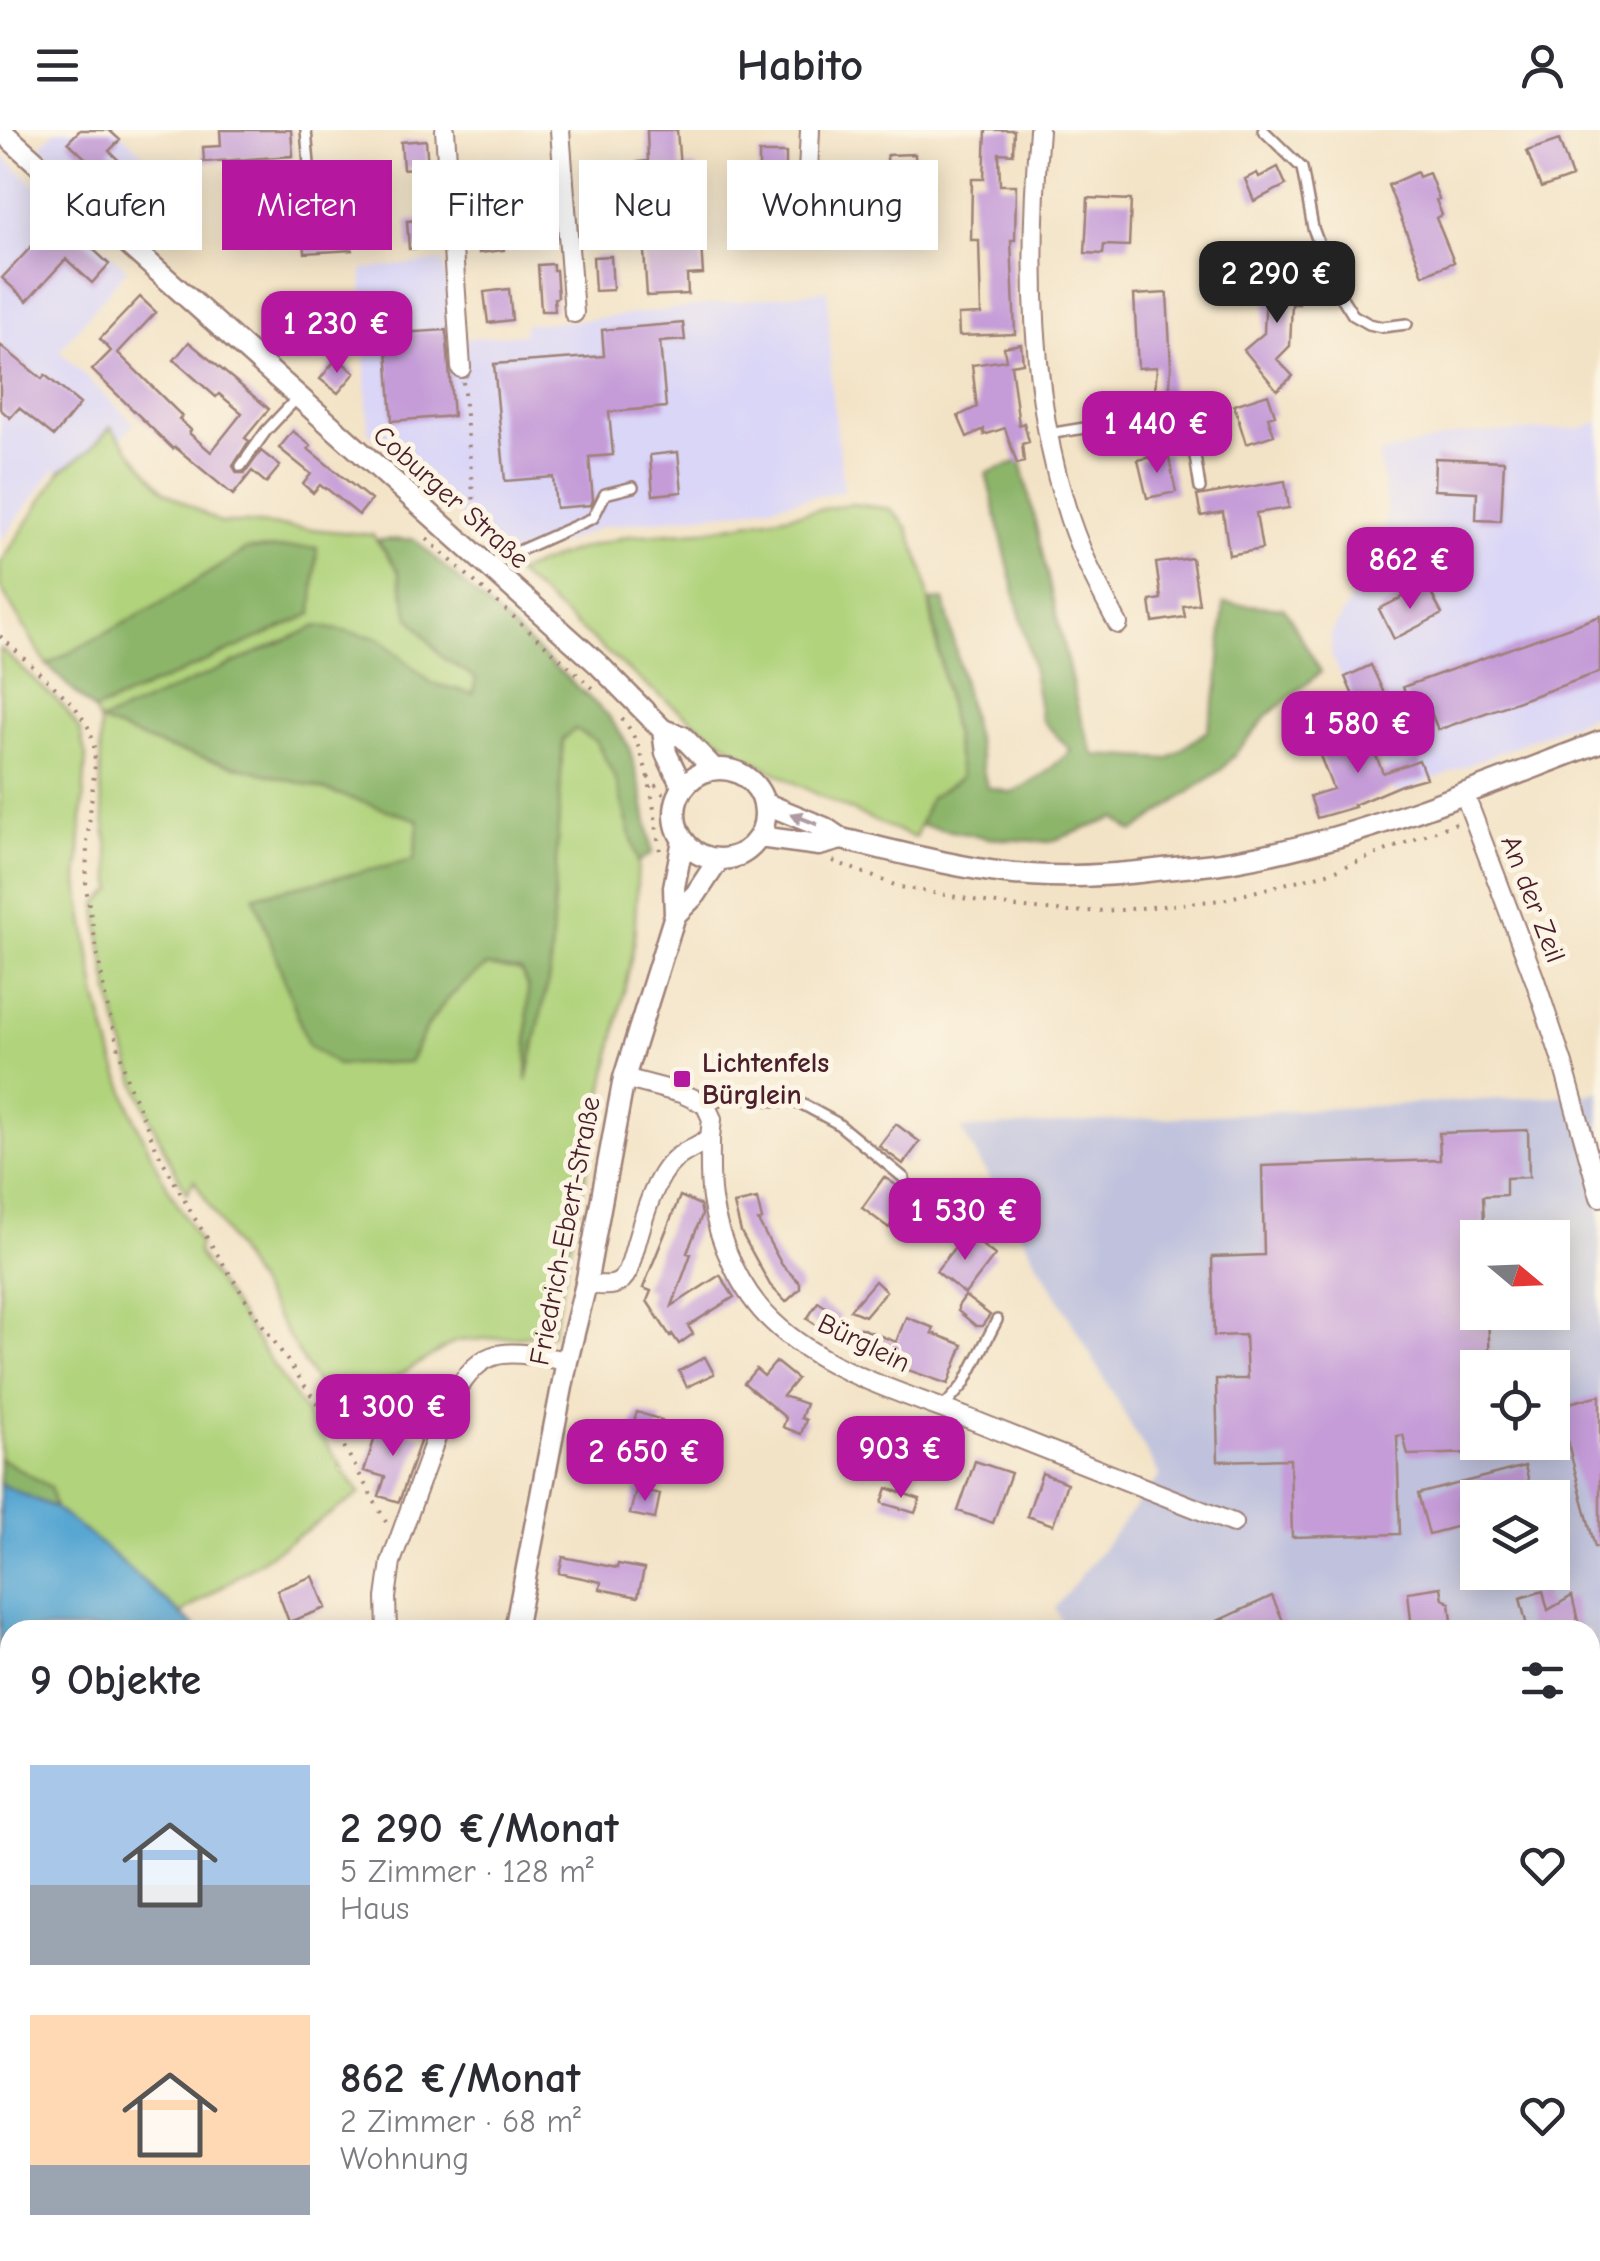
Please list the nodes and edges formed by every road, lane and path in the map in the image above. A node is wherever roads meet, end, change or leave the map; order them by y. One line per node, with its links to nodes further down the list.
1 (0, 130): 13 (street, Coburger Straße)
2 (306, 130): 8 (lane)
3 (444, 130): 12 (street)
4 (560, 130): 10 (street)
5 (810, 130): 9 (street)
6 (1039, 130): 14 (street)
7 (1262, 130): 11 (lane)
8 (309, 160)
9 (809, 160)
10 (574, 313)
11 (1408, 324)
12 (461, 368): 19 (path)
13 (298, 397): 15 (lane); 18 (street, Coburger Straße)
14 (1048, 434): 17 (lane); 20 (street)
15 (241, 466)
16 (633, 487): 19 (lane)
17 (1200, 488)
18 (416, 502): 19 (street, Coburger Straße); 22 (path)
19 (482, 561): 24 (street, Coburger Straße)
20 (1118, 624)
21 (0, 636): 47 (path)
22 (599, 694)
23 (614, 706): 27 (path)
24 (663, 730): 26 (street, Coburger Straße); 29 (street)
25 (1600, 742): 28 (street)
26 (718, 768): 29 (street); 30 (street)
27 (646, 775): 29 (path); 35 (path)
28 (1464, 793): 32 (street); 41 (street, An der Zeil)
29 (679, 797): 33 (street)
30 (764, 803): 31 (street); 32 (street, one-way to 30)
31 (759, 838): 32 (street); 34 (street)
32 (841, 839)
33 (683, 840): 34 (street); 36 (street)
34 (719, 859): 36 (street)
35 (664, 866)
36 (675, 914): 37 (street, Friedrich-Ebert-Straße)
37 (624, 1078): 38 (street); 42 (street, Friedrich-Ebert-Straße)
38 (707, 1108): 39 (street, Bürglein); 40 (lane)
39 (710, 1138): 42 (street); 45 (street, Bürglein)
40 (904, 1178)
41 (1600, 1198)
42 (586, 1284): 44 (street, Friedrich-Ebert-Straße)
43 (997, 1320): 45 (lane)
44 (567, 1361): 47 (street); 49 (street, Friedrich-Ebert-Straße)
45 (942, 1409): 46 (street, Bürglein)
46 (1234, 1523)
47 (397, 1543): 48 (street)
48 (387, 1620)
49 (517, 1620)

